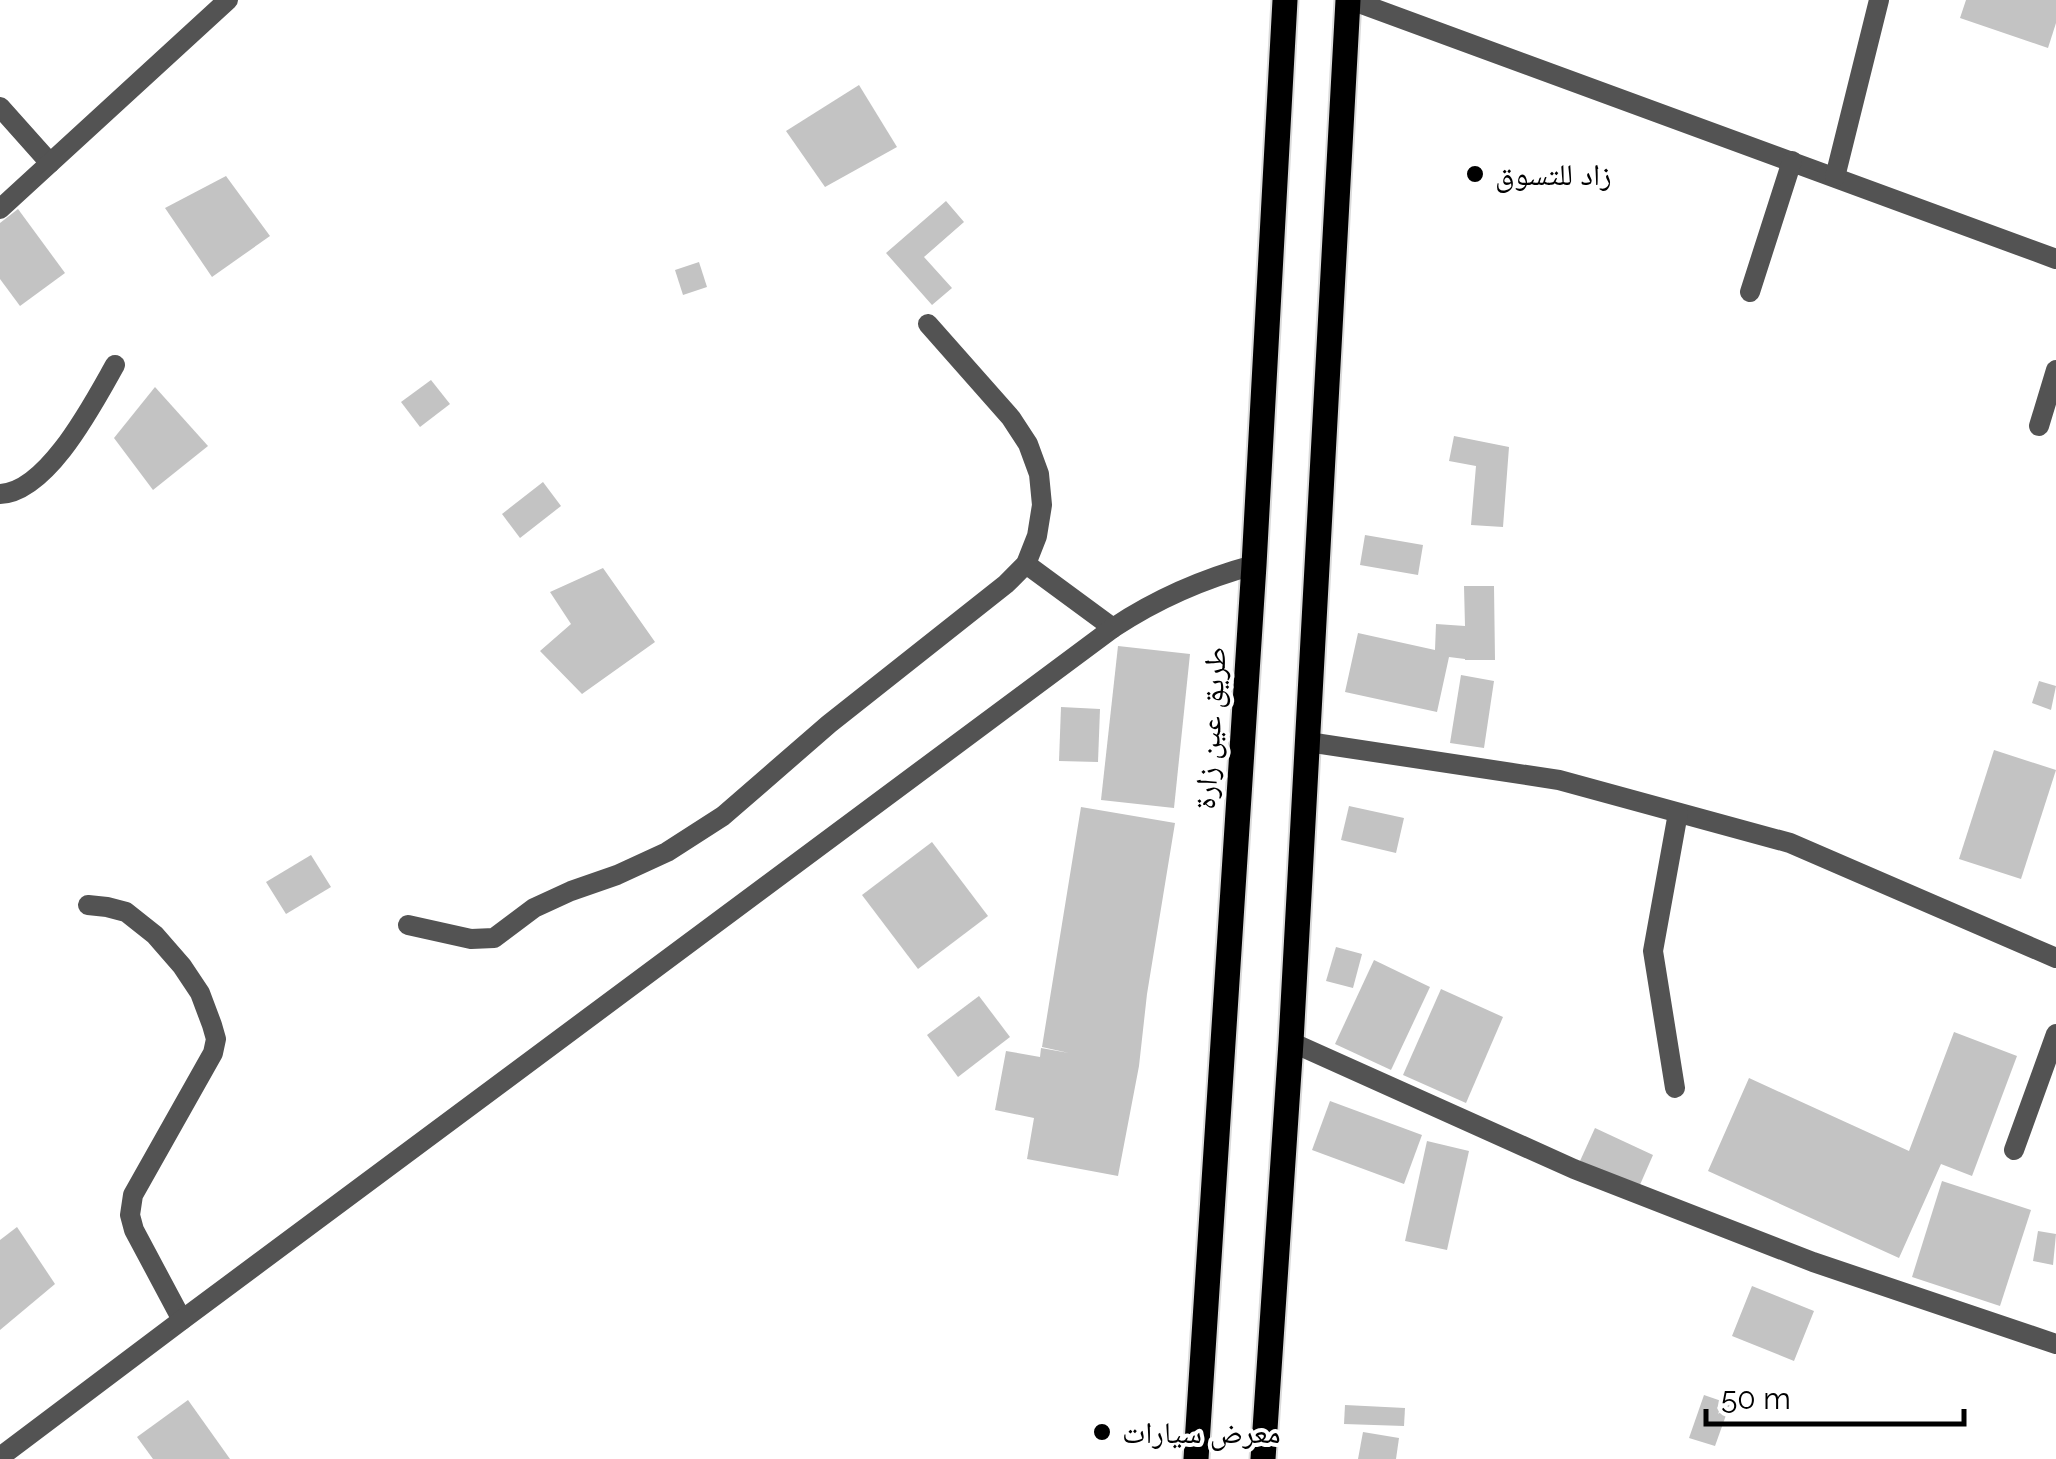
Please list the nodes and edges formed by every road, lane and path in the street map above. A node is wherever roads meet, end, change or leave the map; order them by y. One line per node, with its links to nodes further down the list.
1 (228, 0): 7 (street)
2 (1285, 0): 18 (main road, طريق عين زارة)
3 (1349, 0): 6 (street); 20 (main road)
4 (1879, 0): 8 (street)
5 (0, 107): 7 (street)
6 (1792, 161): 8 (street); 11 (street)
7 (50, 163): 9 (street)
8 (1836, 177): 10 (street)
9 (0, 209)
10 (2056, 258)
11 (1750, 292)
12 (928, 324): 17 (street)
13 (114, 365): 16 (street)
14 (2056, 370): 15 (street)
15 (2039, 426)
16 (0, 494)
17 (1026, 564): 19 (street); 23 (street)
18 (1254, 565): 19 (street); 32 (main road, طريق عين زارة)
19 (1113, 628): 29 (street)
20 (1308, 742): 21 (street); 26 (main road)
21 (1678, 813): 24 (street); 27 (street)
22 (88, 905): 29 (street)
23 (408, 925)
24 (2056, 958)
25 (2056, 1034): 28 (street)
26 (1291, 1042): 30 (street); 33 (main road)
27 (1675, 1088)
28 (2014, 1150)
29 (182, 1320): 31 (street)
30 (2056, 1344)
31 (0, 1458)
32 (1196, 1459)
33 (1263, 1459)

